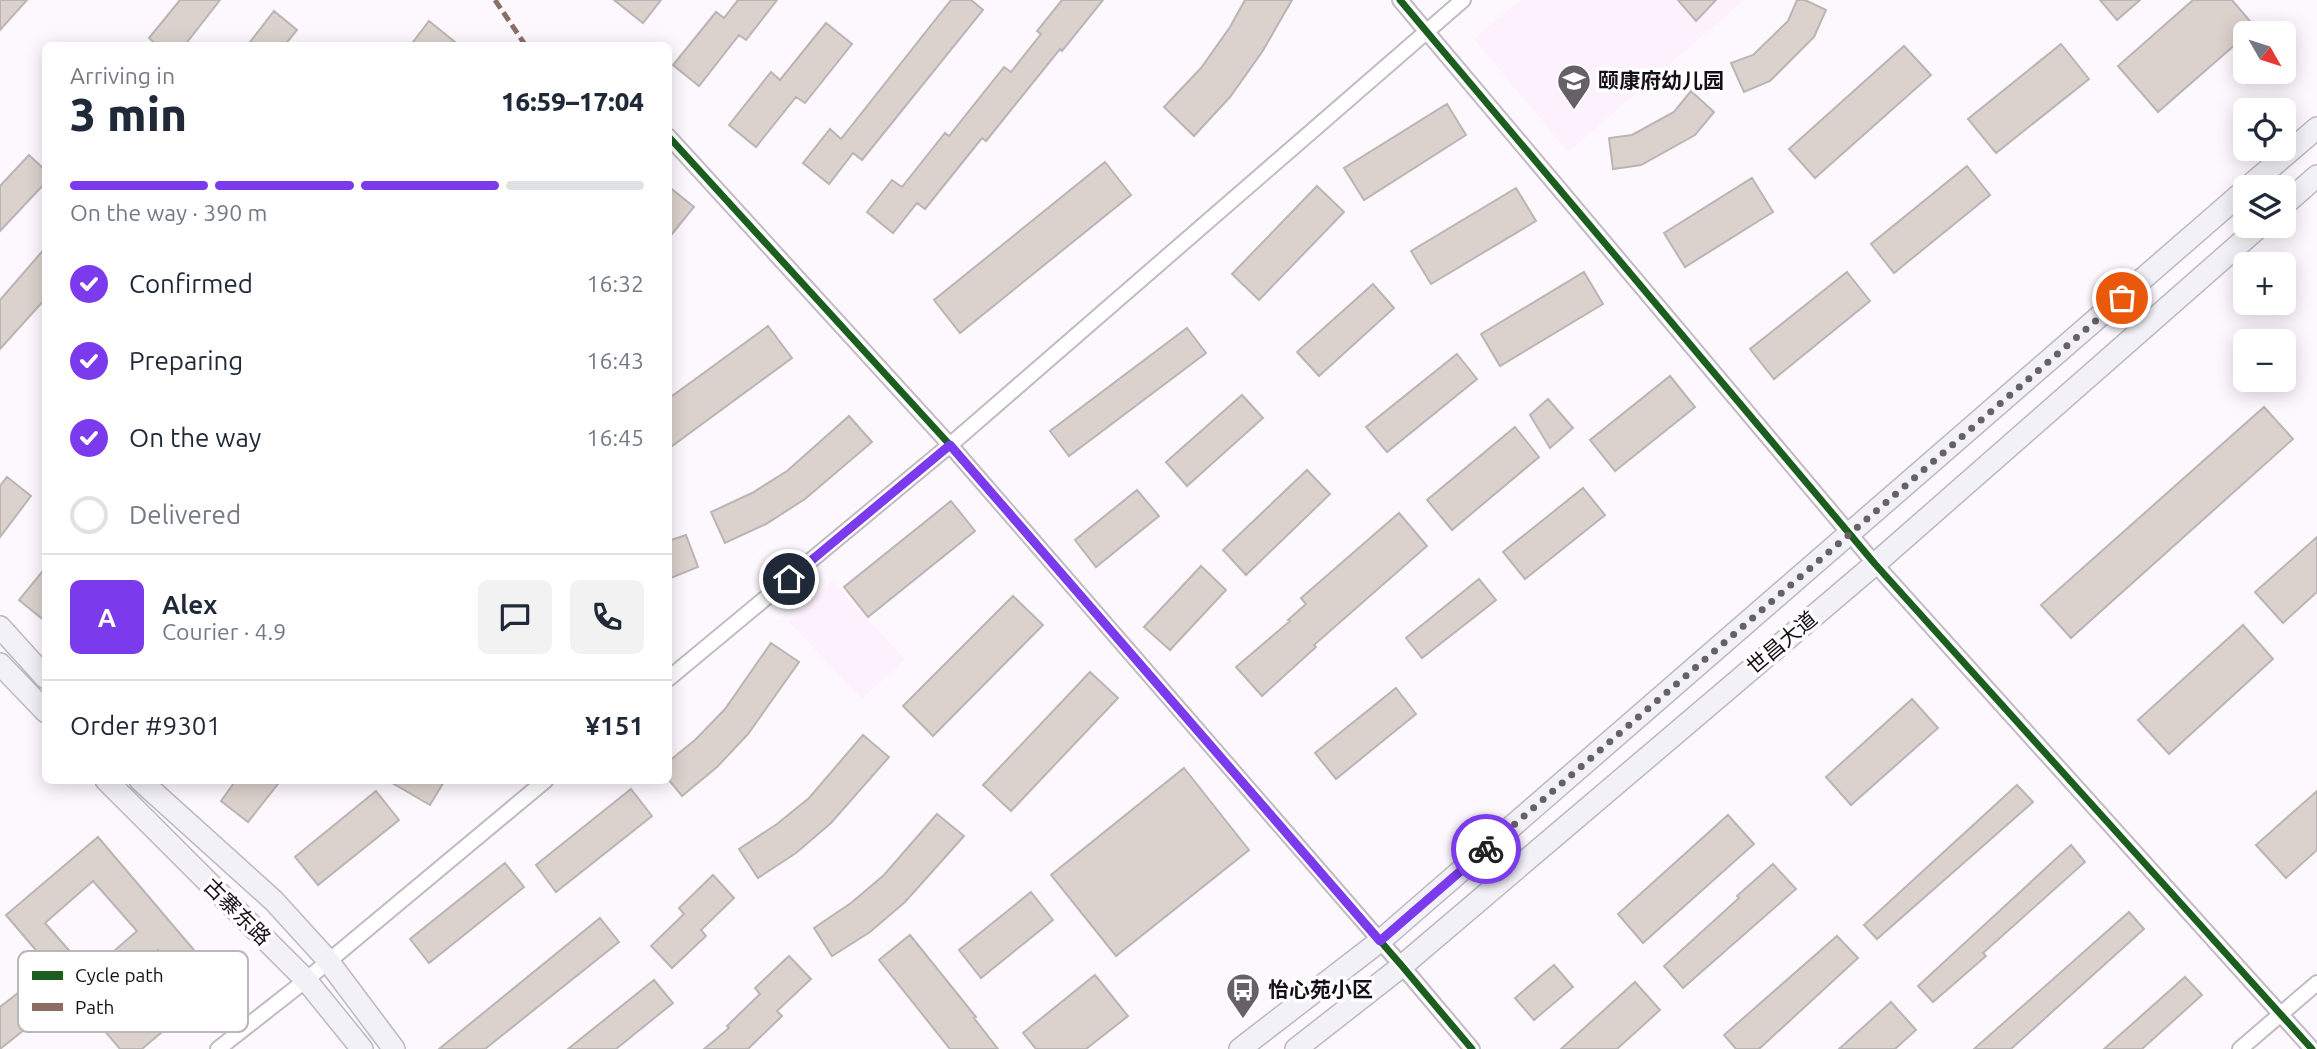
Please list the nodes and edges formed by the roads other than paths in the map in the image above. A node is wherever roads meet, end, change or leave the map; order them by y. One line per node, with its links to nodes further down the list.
1 (1399, 0): 3 (street)
2 (1463, 0): 3 (street)
3 (1425, 31): 11 (street); 12 (street)
4 (2317, 128): 6 (main road, 世昌大道)
5 (672, 140): 11 (street)
6 (2263, 175)
7 (2317, 176): 8 (main road)
8 (2296, 194)
9 (2233, 201): 12 (main road, 世昌大道)
10 (2246, 238): 13 (main road, 世昌大道)
11 (950, 445): 17 (street); 22 (street)
12 (1849, 534): 13 (street); 22 (main road, 世昌大道)
13 (1875, 564): 24 (main road, 世昌大道); 27 (street)
14 (0, 627): 16 (main road)
15 (0, 664): 18 (main road)
16 (42, 674)
17 (672, 676)
18 (42, 708)
19 (110, 784): 25 (main road, 古寨东路)
20 (144, 784): 23 (main road, 古寨东路)
21 (542, 784): 23 (street)
22 (1380, 941): 24 (street); 33 (main road, 世昌大道)
23 (329, 961): 25 (street); 32 (main road, 古寨东路)
24 (1402, 966): 34 (main road, 世昌大道); 35 (street)
25 (306, 980): 28 (street); 31 (main road, 古寨东路)
26 (2317, 983): 27 (street)
27 (2282, 1014): 36 (street); 37 (street)
28 (248, 1025)
29 (240, 1032): 30 (street)
30 (218, 1049)
31 (362, 1049)
32 (394, 1049)
33 (1240, 1049)
34 (1296, 1049)
35 (1472, 1049)
36 (2240, 1049)
37 (2312, 1049)

